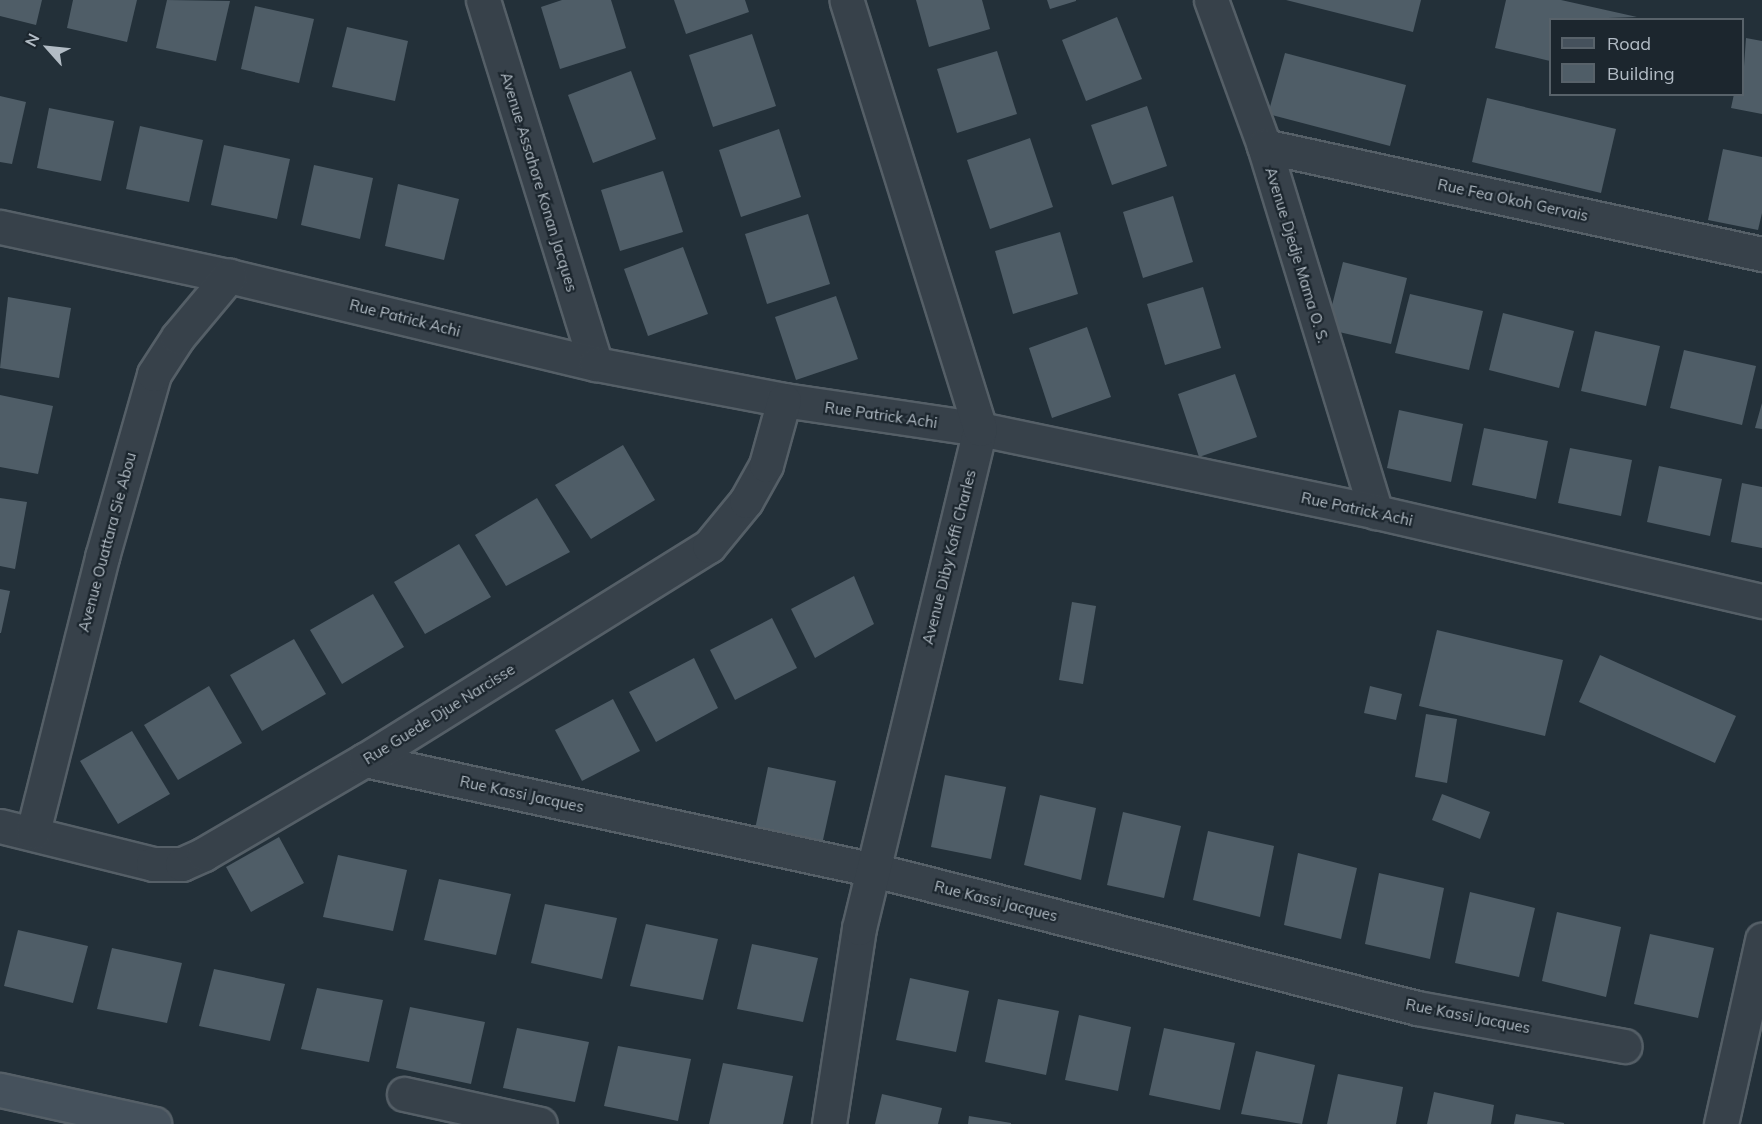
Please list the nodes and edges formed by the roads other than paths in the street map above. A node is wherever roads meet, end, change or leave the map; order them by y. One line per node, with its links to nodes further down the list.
1 (483, 0): 8 (street, Avenue Assahore Konan Jacques)
2 (846, 0): 10 (street)
3 (1211, 0): 4 (street, Avenue Djedje Mama O. S.)
4 (1264, 146): 6 (street, Rue Fea Okoh Gervais); 11 (street, Avenue Djedje Mama O. S.)
5 (0, 227): 7 (street, Rue Patrick Achi)
6 (1762, 254)
7 (229, 276): 8 (street, Rue Patrick Achi); 15 (street, Avenue Ouattara Sie Abou)
8 (596, 364): 9 (street, Rue Patrick Achi)
9 (784, 400): 10 (street, Rue Patrick Achi); 13 (street, Rue Guede Djue Narcisse)
10 (980, 429): 11 (street, Rue Patrick Achi); 16 (street, Avenue Diby Koffi Charles)
11 (1376, 512): 12 (street, Rue Patrick Achi)
12 (1762, 601)
13 (366, 760): 15 (street, Rue Guede Djue Narcisse); 16 (street, Rue Kassi Jacques)
14 (0, 826): 15 (street, Rue Guede Djue Narcisse)
15 (33, 832)
16 (874, 870): 18 (street, Rue Kassi Jacques); 23 (street, Avenue Diby Koffi Charles)
17 (1762, 940): 24 (street)
18 (1625, 1046)
19 (0, 1090): 21 (street)
20 (404, 1094): 22 (street)
21 (154, 1124)
22 (540, 1124)
23 (829, 1124)
24 (1721, 1124)

